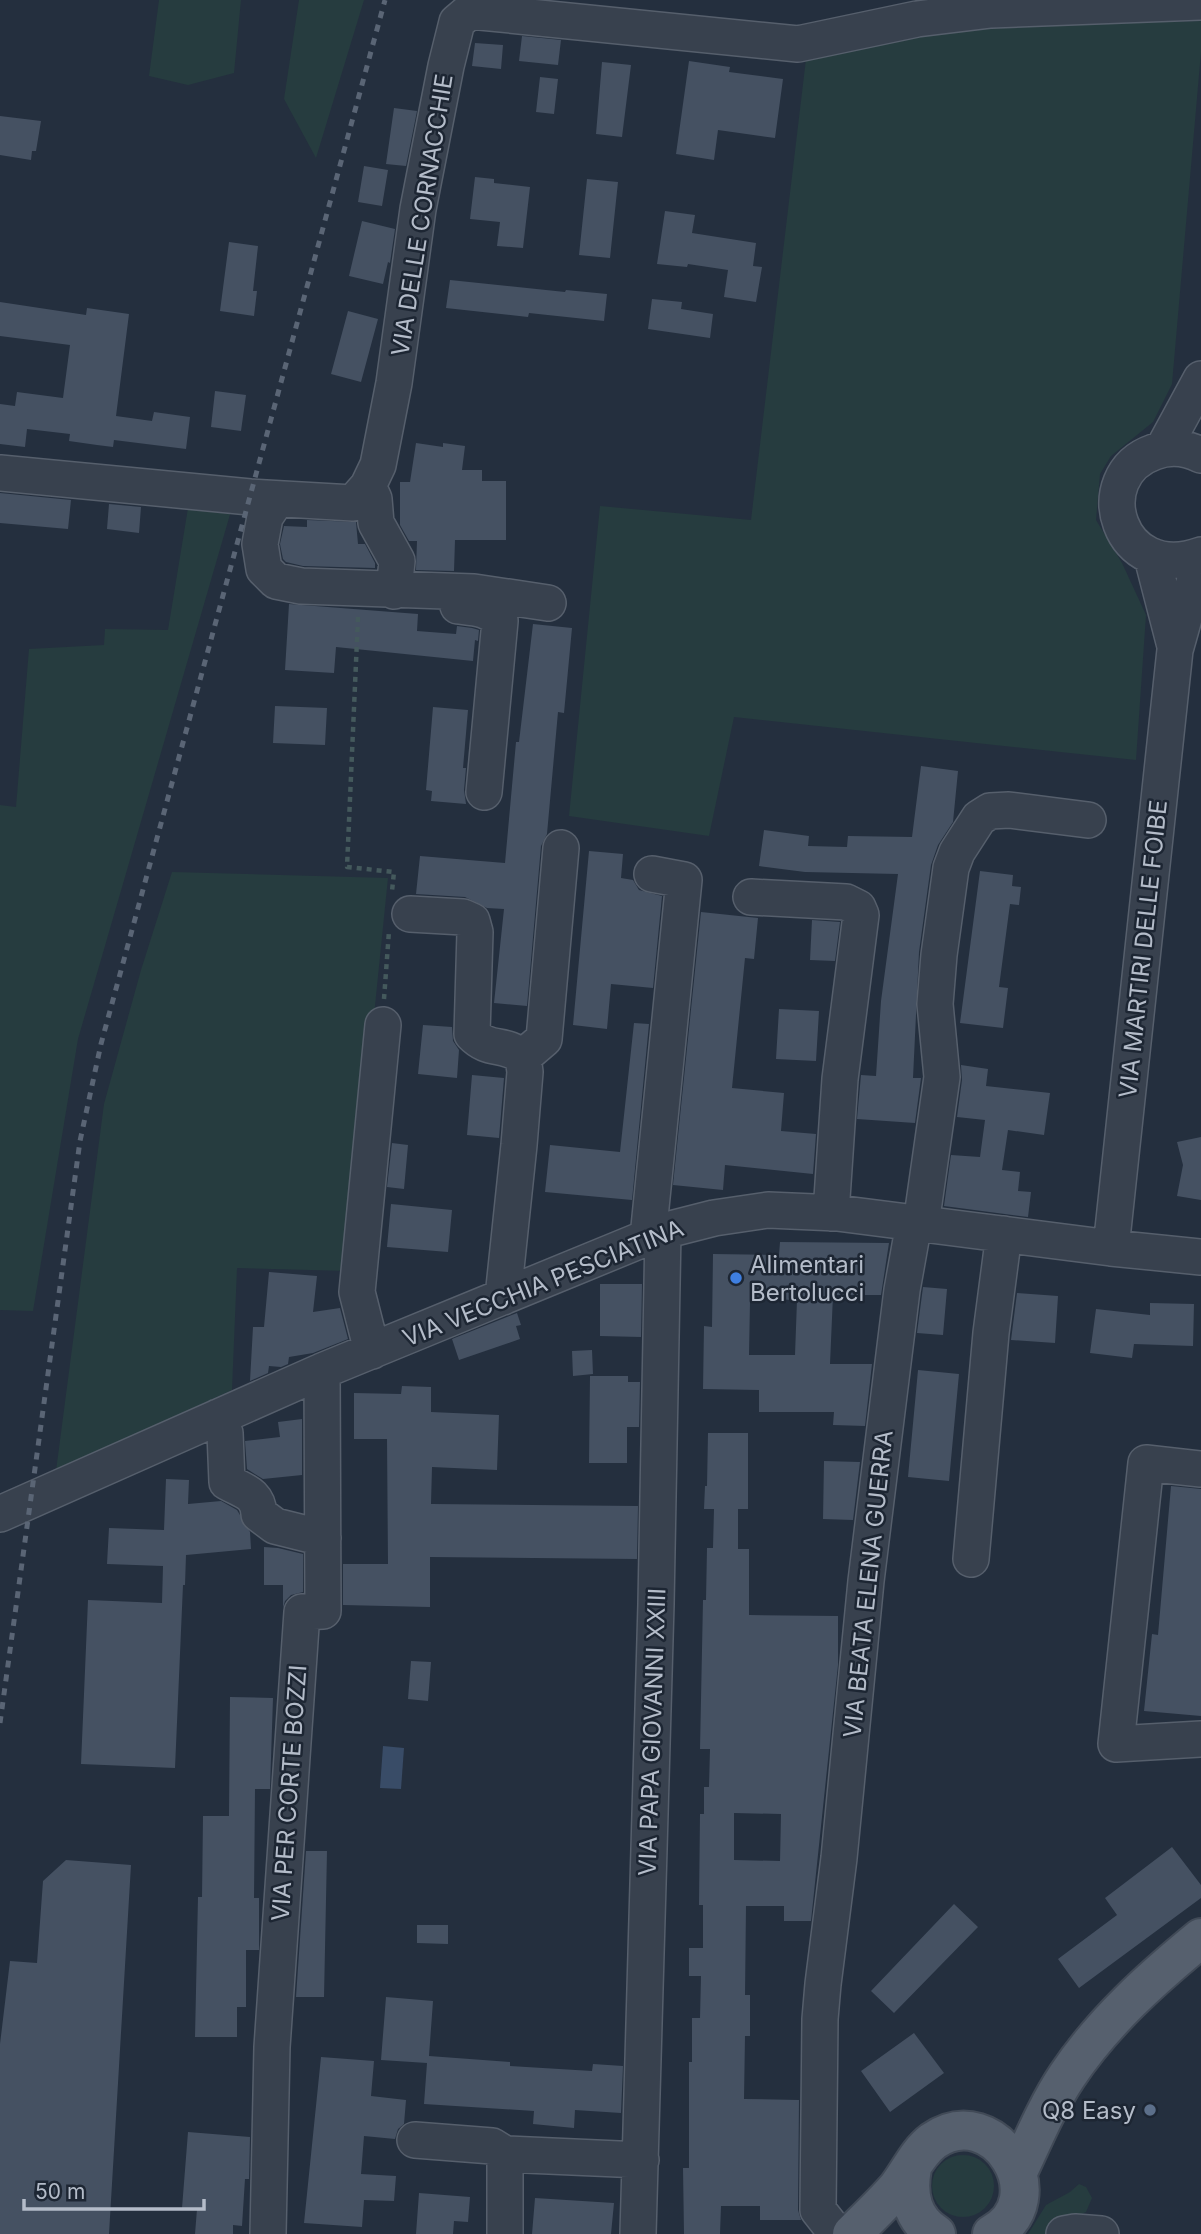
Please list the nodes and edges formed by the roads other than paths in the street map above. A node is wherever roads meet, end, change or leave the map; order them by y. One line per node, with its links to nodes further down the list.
1 (1201, 2): 2 (street, VIA DELLE CORNACCHIE)
2 (919, 9): 7 (street, VIA DELLE CORNACCHIE)
3 (1201, 379): 4 (street)
4 (1163, 449): 5 (street); 10 (street)
5 (1201, 455)
6 (0, 473): 8 (street)
7 (369, 486): 8 (street); 11 (street)
8 (277, 499): 11 (street)
9 (1201, 556): 10 (street); 13 (street, VIA MARTIRI DELLE FOIBE)
10 (1152, 557): 13 (street, VIA MARTIRI DELLE FOIBE)
11 (402, 591): 12 (street); 14 (street)
12 (548, 603)
13 (1175, 650): 26 (street, VIA MARTIRI DELLE FOIBE)
14 (484, 792)
15 (1088, 820): 23 (street, VIA BEATA ELENA GUERRA)
16 (561, 848): 21 (street)
17 (652, 874): 24 (street, VIA PAPA GIOVANNI XXIII)
18 (751, 897): 22 (street)
19 (397, 913): 21 (street)
20 (383, 1025): 29 (street)
21 (523, 1057): 28 (street)
22 (831, 1213): 23 (street, VIA VECCHIA PESCIATINA); 24 (street, VIA VECCHIA PESCIATINA)
23 (918, 1223): 25 (street, VIA VECCHIA PESCIATINA); 50 (street, VIA BEATA ELENA GUERRA)
24 (656, 1234): 28 (street, VIA VECCHIA PESCIATINA); 42 (street, VIA PAPA GIOVANNI XXIII)
25 (1003, 1234): 26 (street, VIA VECCHIA PESCIATINA); 35 (street)
26 (1111, 1248): 27 (street, VIA VECCHIA PESCIATINA)
27 (1201, 1256)
28 (503, 1297): 29 (street, VIA VECCHIA PESCIATINA)
29 (372, 1351): 30 (street, VIA VECCHIA PESCIATINA)
30 (322, 1371): 31 (street, VIA VECCHIA PESCIATINA); 34 (street, VIA PER CORTE BOZZI)
31 (218, 1417): 33 (street, VIA VECCHIA PESCIATINA); 34 (street)
32 (1201, 1469): 36 (street)
33 (0, 1514)
34 (323, 1538): 47 (street, VIA PER CORTE BOZZI)
35 (971, 1559)
36 (1201, 1739)
37 (1201, 1938): 38 (main road)
38 (1066, 2077): 39 (main road); 44 (main road)
39 (987, 2136): 43 (main road); 44 (main road)
40 (415, 2140): 41 (street)
41 (505, 2154): 42 (street); 48 (street)
42 (640, 2160): 49 (street, VIA PAPA GIOVANNI XXIII)
43 (912, 2168): 45 (main road); 51 (main road)
44 (1018, 2172): 46 (main road)
45 (927, 2225): 52 (main road)
46 (996, 2233)
47 (268, 2234)
48 (505, 2234)
49 (638, 2234)
50 (837, 2234)
51 (852, 2234)
52 (882, 2234)
53 (1064, 2234): 54 (street)
54 (1101, 2234)

